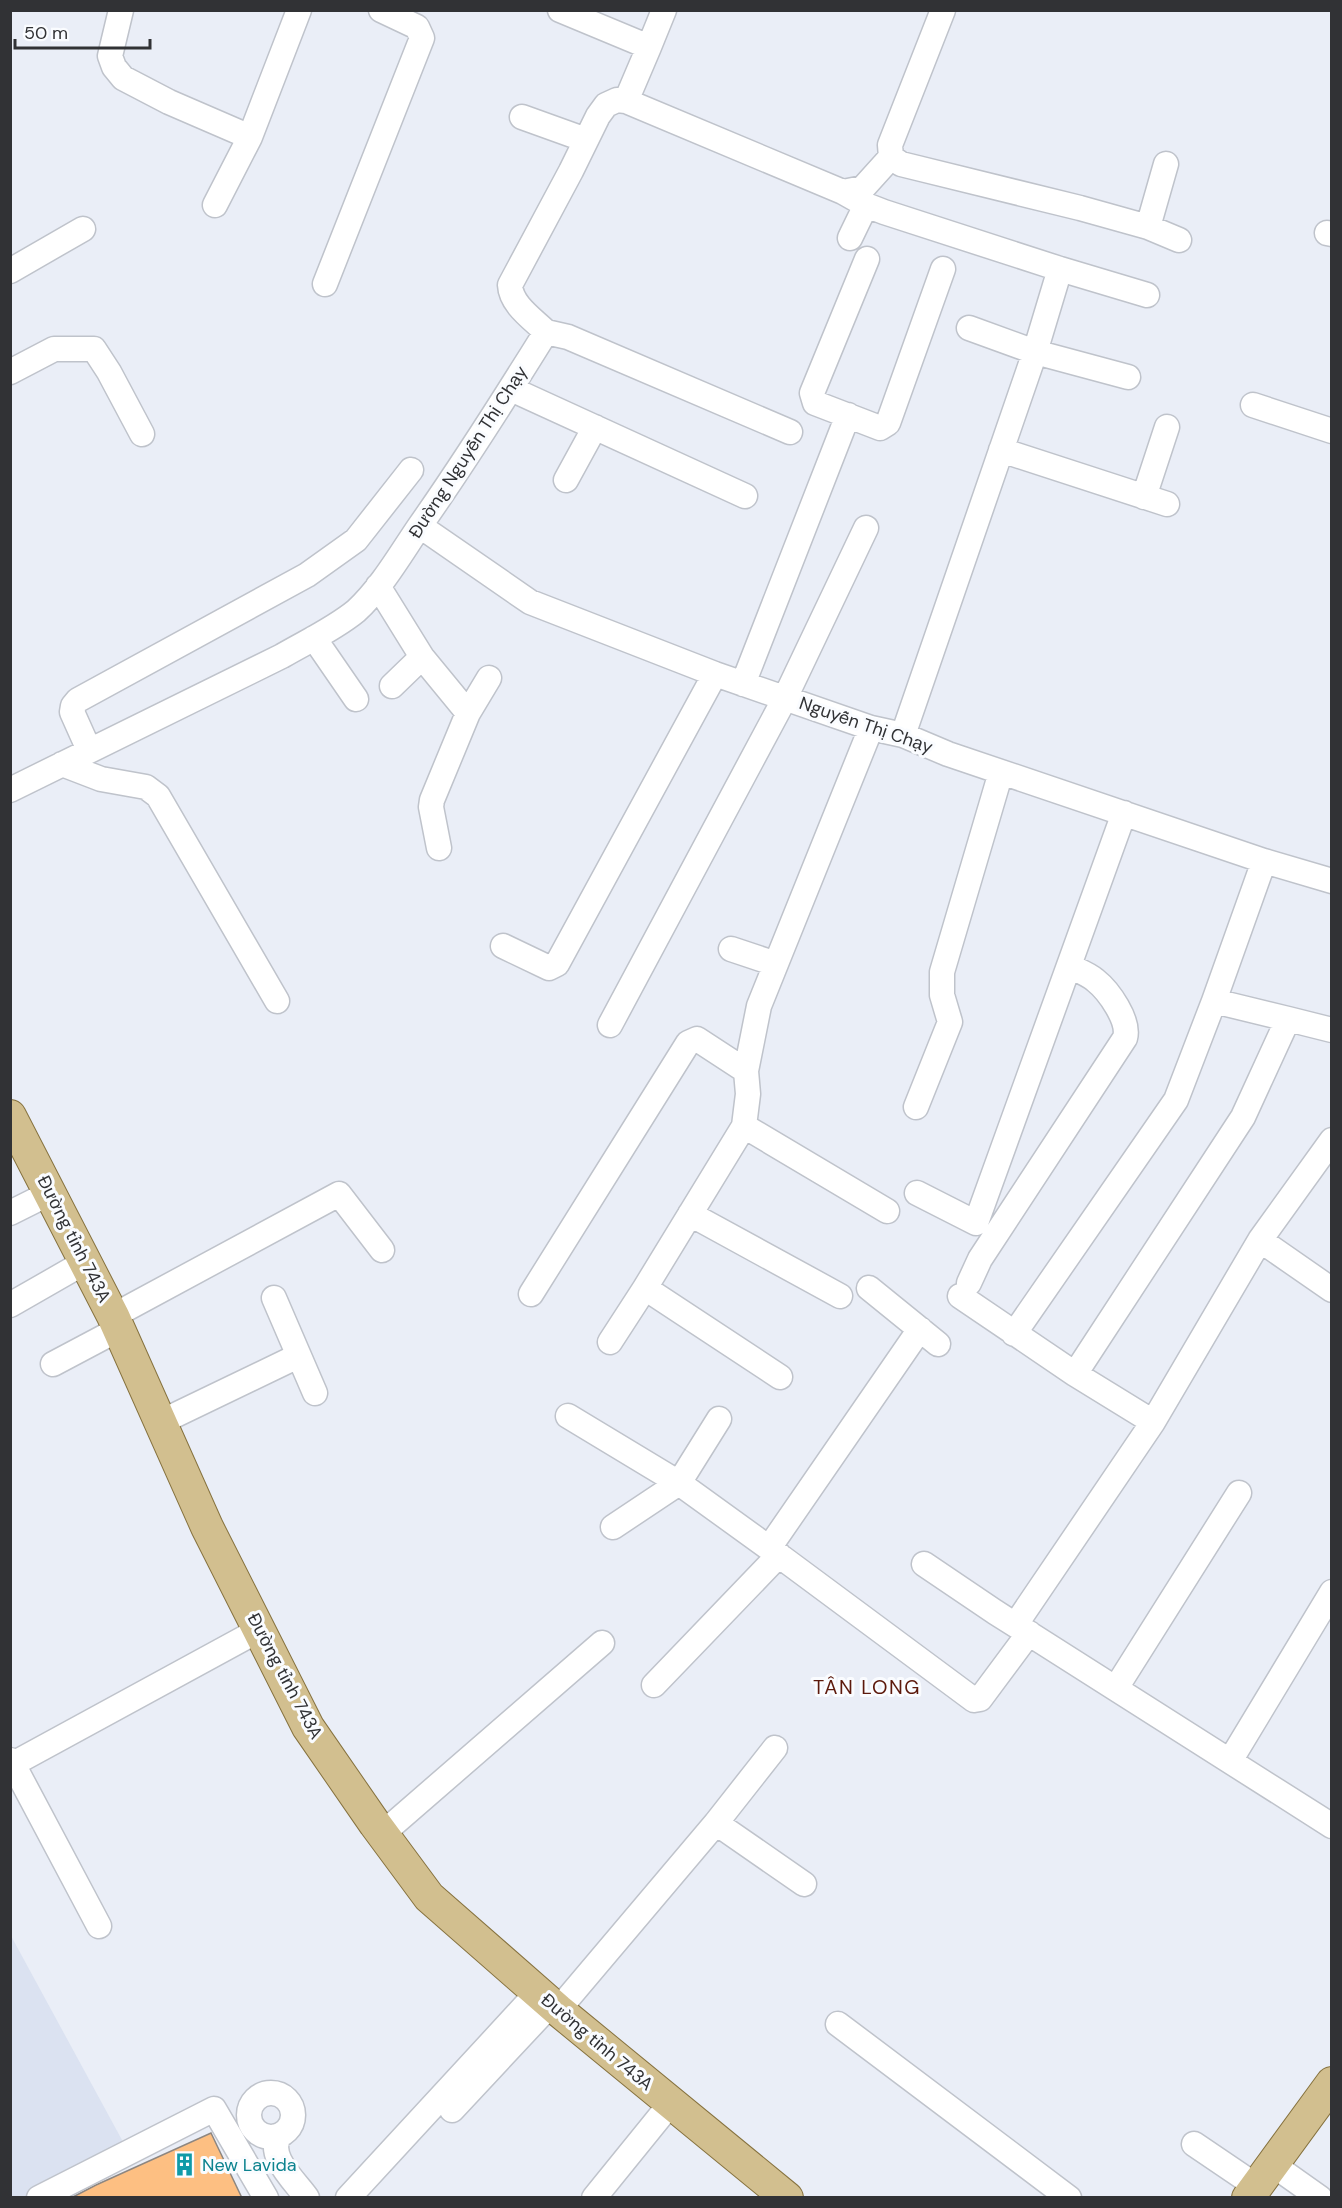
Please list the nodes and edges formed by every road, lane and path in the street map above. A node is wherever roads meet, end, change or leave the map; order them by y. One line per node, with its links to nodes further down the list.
1 (121, 10): 10 (street)
2 (299, 10): 10 (street)
3 (381, 10): 25 (street)
4 (560, 10): 7 (street)
5 (664, 10): 7 (street)
6 (943, 10): 12 (street)
7 (649, 47): 8 (street)
8 (626, 101): 11 (street); 14 (street)
9 (522, 117): 11 (street)
10 (250, 137): 15 (street)
11 (586, 140): 28 (street)
12 (891, 157): 14 (street); 17 (street)
13 (1166, 164): 17 (street)
14 (843, 192): 16 (street)
15 (215, 205)
16 (866, 205): 19 (street); 22 (street)
17 (1148, 227): 20 (street)
18 (83, 230): 24 (street)
19 (850, 238)
20 (1179, 240)
21 (867, 259): 34 (street)
22 (1060, 269): 26 (street); 29 (street)
23 (943, 270): 34 (street)
24 (10, 271)
25 (325, 284)
26 (1147, 295)
27 (969, 328): 29 (street)
28 (546, 332): 32 (street, Đường Nguyễn Thị Chạy); 38 (street)
29 (1035, 352): 31 (street); 40 (street)
30 (10, 372): 39 (street)
31 (1128, 377)
32 (511, 389): 35 (street); 46 (street, Đường Nguyễn Thị Chạy)
33 (1253, 405): 37 (street)
34 (848, 415): 53 (street)
35 (595, 427): 42 (street); 43 (street)
36 (1167, 427): 44 (street)
37 (1332, 431)
38 (790, 432)
39 (142, 434)
40 (1001, 450): 44 (street); 59 (street)
41 (411, 470): 60 (street)
42 (566, 480)
43 (745, 496)
44 (1144, 497): 45 (street)
45 (1167, 504)
46 (420, 526): 48 (street, Đường Nguyễn Thị Chạy); 51 (street, Nguyễn Thị Chạy)
47 (866, 528): 55 (street)
48 (378, 586): 49 (street, Đường Nguyễn Thị Chạy); 50 (street)
49 (314, 638): 56 (street); 60 (street, Đường Nguyễn Thị Chạy)
50 (422, 657): 54 (street); 57 (street)
51 (716, 674): 53 (street, Nguyễn Thị Chạy); 68 (street)
52 (489, 678): 57 (street)
53 (743, 684): 55 (street, Nguyễn Thị Chạy)
54 (392, 686)
55 (785, 698): 58 (street, Nguyễn Thị Chạy); 75 (street)
56 (356, 699)
57 (468, 713): 65 (street)
58 (871, 728): 59 (street, Nguyễn Thị Chạy); 70 (street)
59 (903, 735): 62 (street, Nguyễn Thị Chạy)
60 (89, 750): 61 (street, Đường Nguyễn Thị Chạy)
61 (62, 764): 63 (street, Đường Nguyễn Thị Chạy); 72 (street)
62 (1000, 772): 64 (street, Nguyễn Thị Chạy); 78 (street)
63 (10, 790)
64 (1124, 813): 66 (street, Nguyễn Thị Chạy); 71 (street)
65 (440, 848)
66 (1264, 861): 67 (street, Nguyễn Thị Chạy); 73 (street)
67 (1332, 882)
68 (503, 946)
69 (731, 949): 70 (street)
70 (776, 964): 77 (street)
71 (1069, 966): 87 (street); 87 (street)
72 (277, 1001)
73 (1214, 1001): 74 (street); 99 (street)
74 (1288, 1019): 76 (street); 103 (street)
75 (610, 1025)
76 (1332, 1030)
77 (746, 1071): 80 (street); 94 (street)
78 (916, 1107)
79 (10, 1116): 82 (main road, Đường tỉnh 743A)
80 (744, 1126): 84 (street); 86 (street)
81 (1332, 1140): 88 (street)
82 (50, 1193): 85 (street); 90 (main road, Đường tỉnh 743A)
83 (917, 1193): 87 (street)
84 (887, 1211)
85 (10, 1213)
86 (690, 1214): 91 (street); 95 (street)
87 (986, 1229): 99 (street)
88 (1260, 1240): 93 (street); 109 (street)
89 (382, 1250): 98 (street)
90 (85, 1262): 97 (street); 98 (main road, Đường tỉnh 743A)
91 (645, 1288): 100 (street); 104 (street)
92 (869, 1288): 113 (street)
93 (1332, 1290)
94 (531, 1294)
95 (840, 1296)
96 (274, 1298): 101 (street)
97 (10, 1305)
98 (116, 1322): 102 (street); 108 (main road, Đường tỉnh 743A)
99 (1014, 1334): 103 (street)
100 (610, 1342)
101 (298, 1356): 105 (street); 108 (street)
102 (53, 1364)
103 (1075, 1374): 109 (street)
104 (780, 1377)
105 (315, 1392)
106 (568, 1416): 110 (street)
107 (719, 1419): 110 (street)
108 (161, 1422): 117 (main road, Đường tỉnh 743A)
109 (1153, 1422): 116 (street)
110 (679, 1483): 112 (street); 113 (street)
111 (1239, 1493): 120 (street)
112 (613, 1527)
113 (774, 1552): 116 (street); 119 (street)
114 (924, 1564): 116 (street)
115 (1332, 1592): 122 (street)
116 (1022, 1628): 120 (street)
117 (260, 1630): 123 (street); 126 (main road, Đường tỉnh 743A)
118 (602, 1643): 126 (street)
119 (654, 1685)
120 (1116, 1688): 122 (street)
121 (775, 1748): 124 (street)
122 (1230, 1761): 125 (street)
123 (12, 1762): 128 (street)
124 (716, 1823): 127 (street); 129 (street)
125 (1332, 1826)
126 (382, 1834): 129 (main road, Đường tỉnh 743A)
127 (804, 1884)
128 (99, 1926)
129 (549, 2002): 132 (main road, Đường tỉnh 743A); 142 (street); 143 (street)
130 (838, 2024): 145 (street)
131 (1332, 2083): 137 (main road)
132 (671, 2103): 138 (main road, Đường tỉnh 743A); 144 (street)
133 (214, 2109): 134 (street); 139 (street); 140 (street)
134 (250, 2109): 135 (street); 135 (street)
135 (280, 2135): 141 (street)
136 (1194, 2144): 137 (street)
137 (1259, 2183): 146 (street)
138 (777, 2194)
139 (39, 2198)
140 (266, 2198)
141 (307, 2198)
142 (348, 2198)
143 (369, 2198)
144 (594, 2198)
145 (1069, 2198)
146 (1320, 2198)

